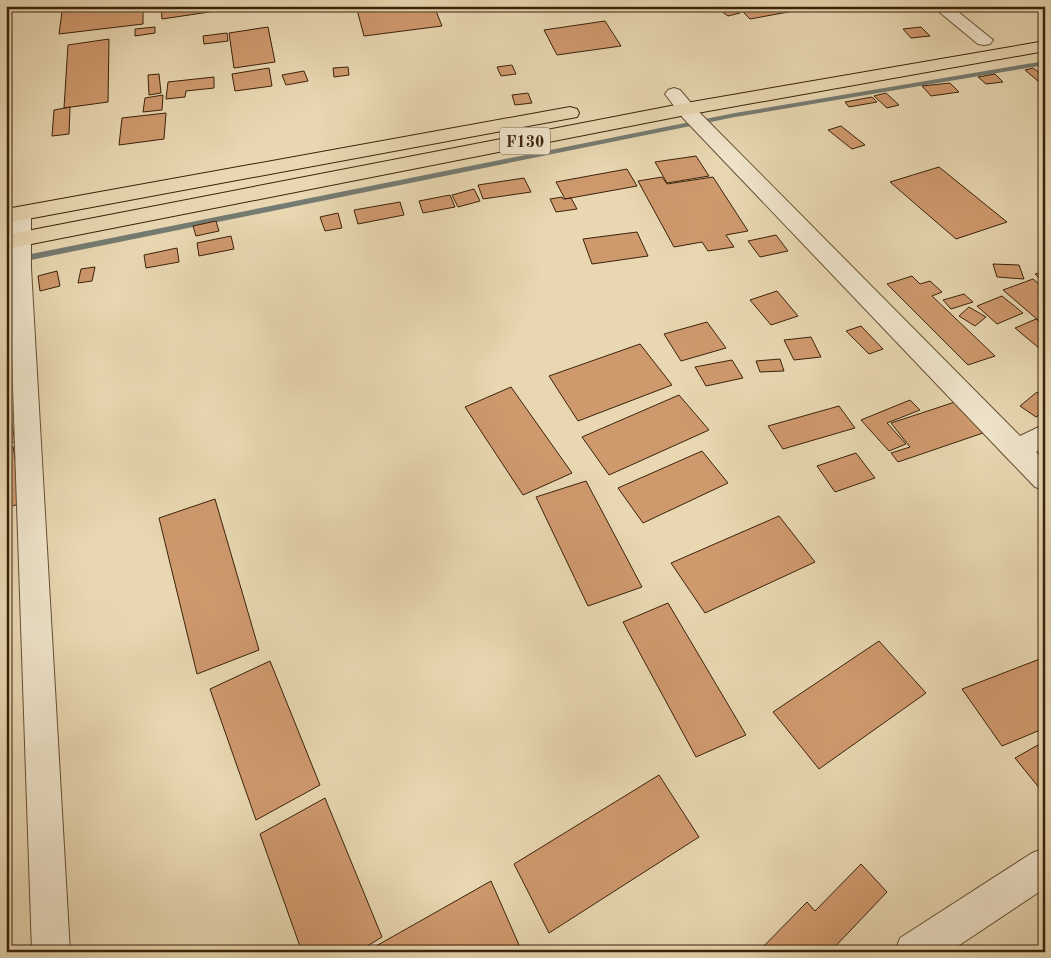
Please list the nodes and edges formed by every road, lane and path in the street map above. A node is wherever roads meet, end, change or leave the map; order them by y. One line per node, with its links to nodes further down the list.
1 (940, 6): 2 (street)
2 (984, 40): 3 (main road, F130); 4 (main road, F130)
3 (1044, 42): 7 (main road, F130)
4 (674, 94): 5 (main road, F130); 7 (street)
5 (626, 102)
6 (587, 110): 8 (main road, F130)
7 (694, 118): 9 (main road, F130); 11 (street)
8 (13, 215): 9 (street)
9 (16, 250): 14 (street)
10 (1045, 434): 11 (street)
11 (1017, 451): 12 (street)
12 (1045, 479)
13 (1045, 866): 15 (street)
14 (51, 952)
15 (914, 952)

